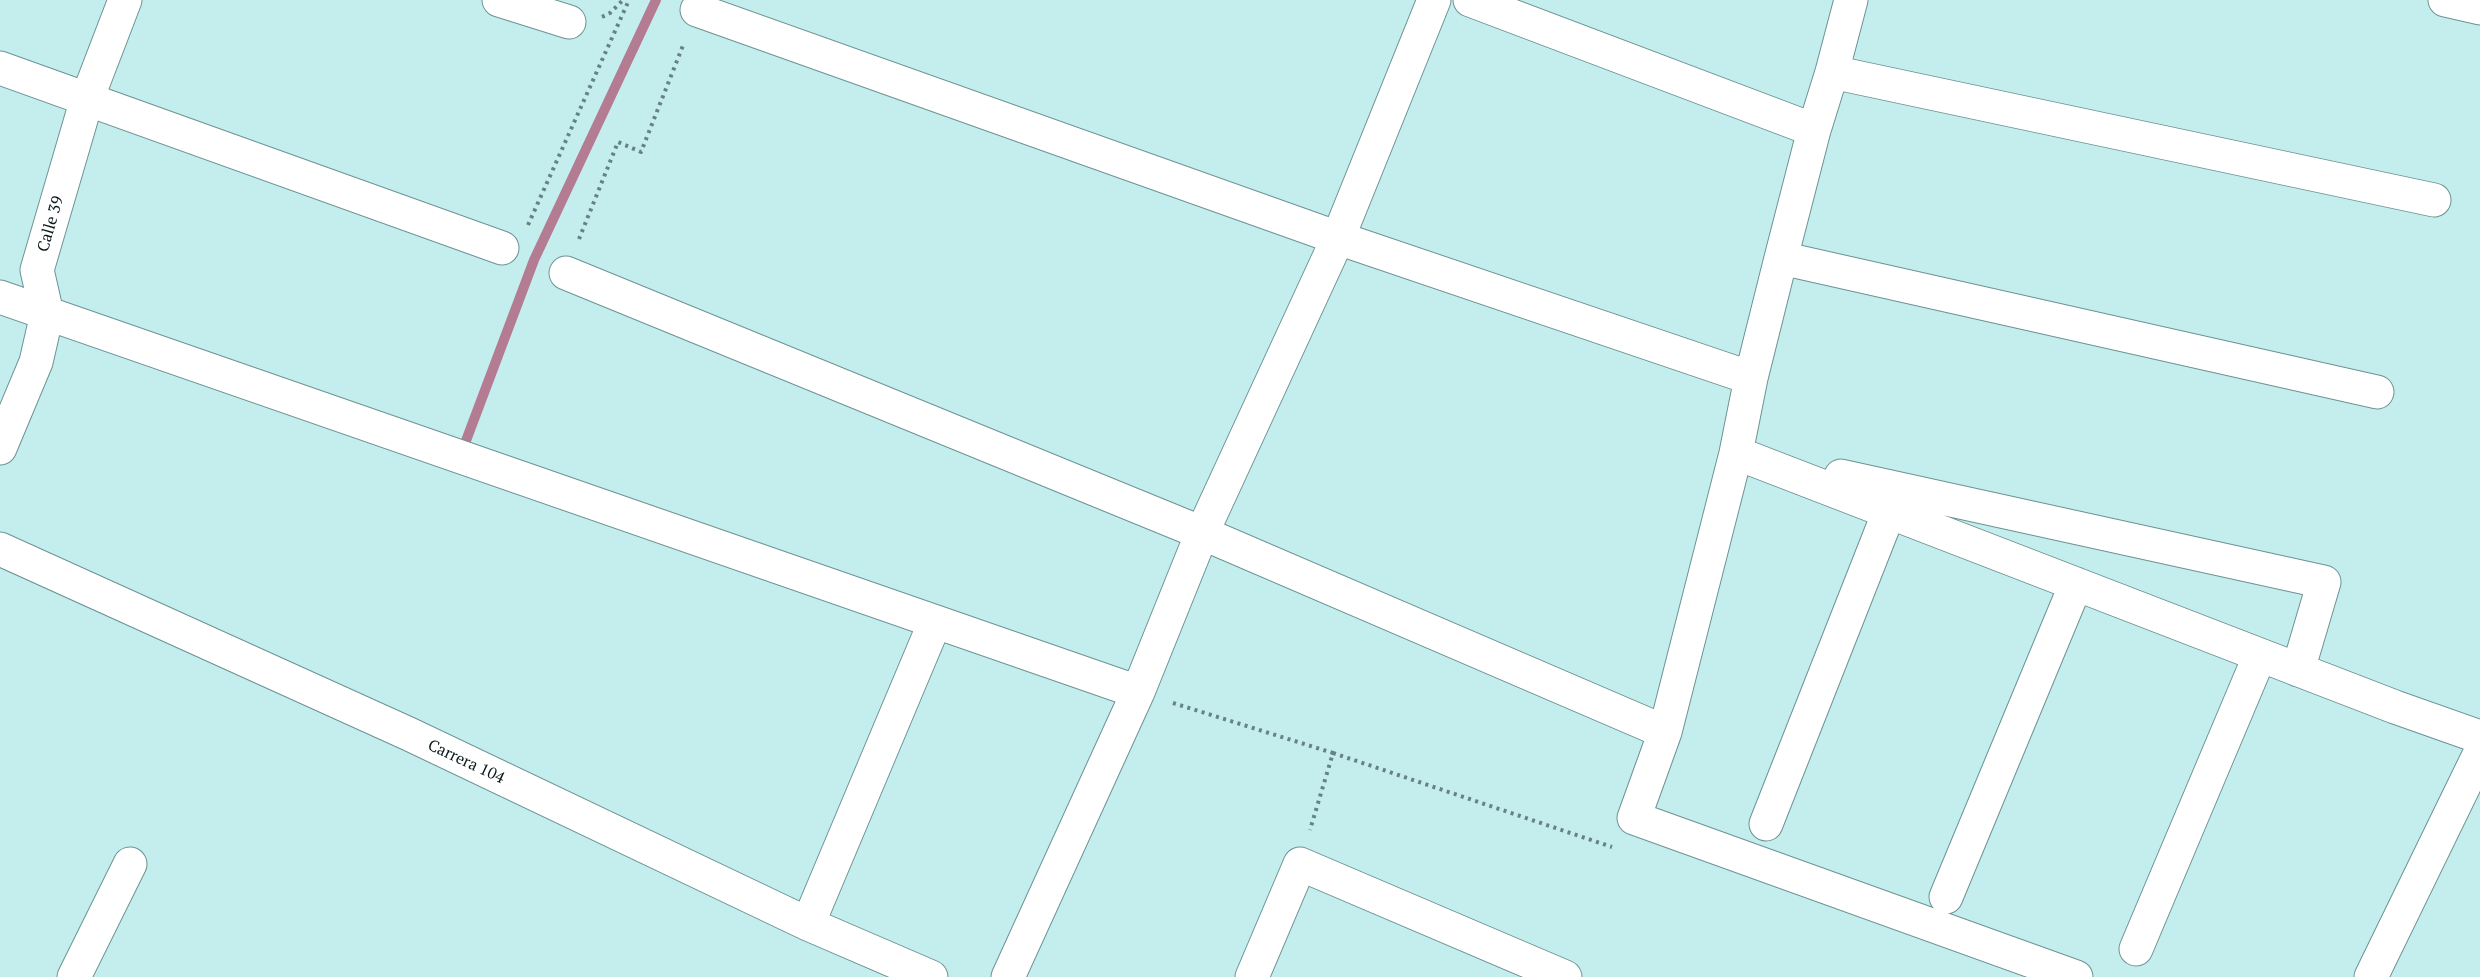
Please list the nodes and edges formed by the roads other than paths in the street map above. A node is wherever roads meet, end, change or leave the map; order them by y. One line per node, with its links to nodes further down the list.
1 (125, 0): 12 (street, Calle 39)
2 (499, 0): 9 (street)
3 (1434, 0): 15 (street)
4 (1470, 0): 13 (street)
5 (1851, 0): 11 (street)
6 (2445, 0): 7 (street)
7 (2480, 8)
8 (697, 10): 15 (street)
9 (569, 22)
10 (0, 68): 12 (street)
11 (1832, 72): 13 (street); 14 (street)
12 (87, 99): 16 (street); 20 (street, Calle 39)
13 (1814, 130): 17 (street)
14 (2434, 200)
15 (1338, 238): 21 (street); 26 (street)
16 (514, 240)
17 (1781, 258): 21 (street); 22 (street)
18 (566, 273): 26 (street)
19 (0, 297): 20 (street)
20 (48, 314): 23 (street, Calle 39); 29 (street)
21 (1751, 378): 24 (street)
22 (2377, 392)
23 (0, 448)
24 (1736, 453): 25 (street); 31 (street); 33 (street)
25 (1889, 512): 28 (street); 36 (street)
26 (1202, 533): 32 (street); 33 (street)
27 (0, 549): 39 (street, Carrera 104)
28 (2076, 584): 30 (street); 38 (street)
29 (935, 622): 32 (street); 39 (street)
30 (2260, 655): 31 (street); 40 (street)
31 (2298, 670): 34 (street)
32 (1138, 692): 43 (street)
33 (1665, 732): 46 (street)
34 (2480, 737)
35 (2480, 753): 47 (street)
36 (1766, 824)
37 (130, 864): 41 (street)
38 (1946, 897)
39 (808, 924): 42 (street, Carrera 104)
40 (2136, 949)
41 (74, 977)
42 (931, 977)
43 (1008, 977)
44 (1252, 977): 45 (street)
45 (1565, 977)
46 (2076, 977)
47 (2371, 977)

